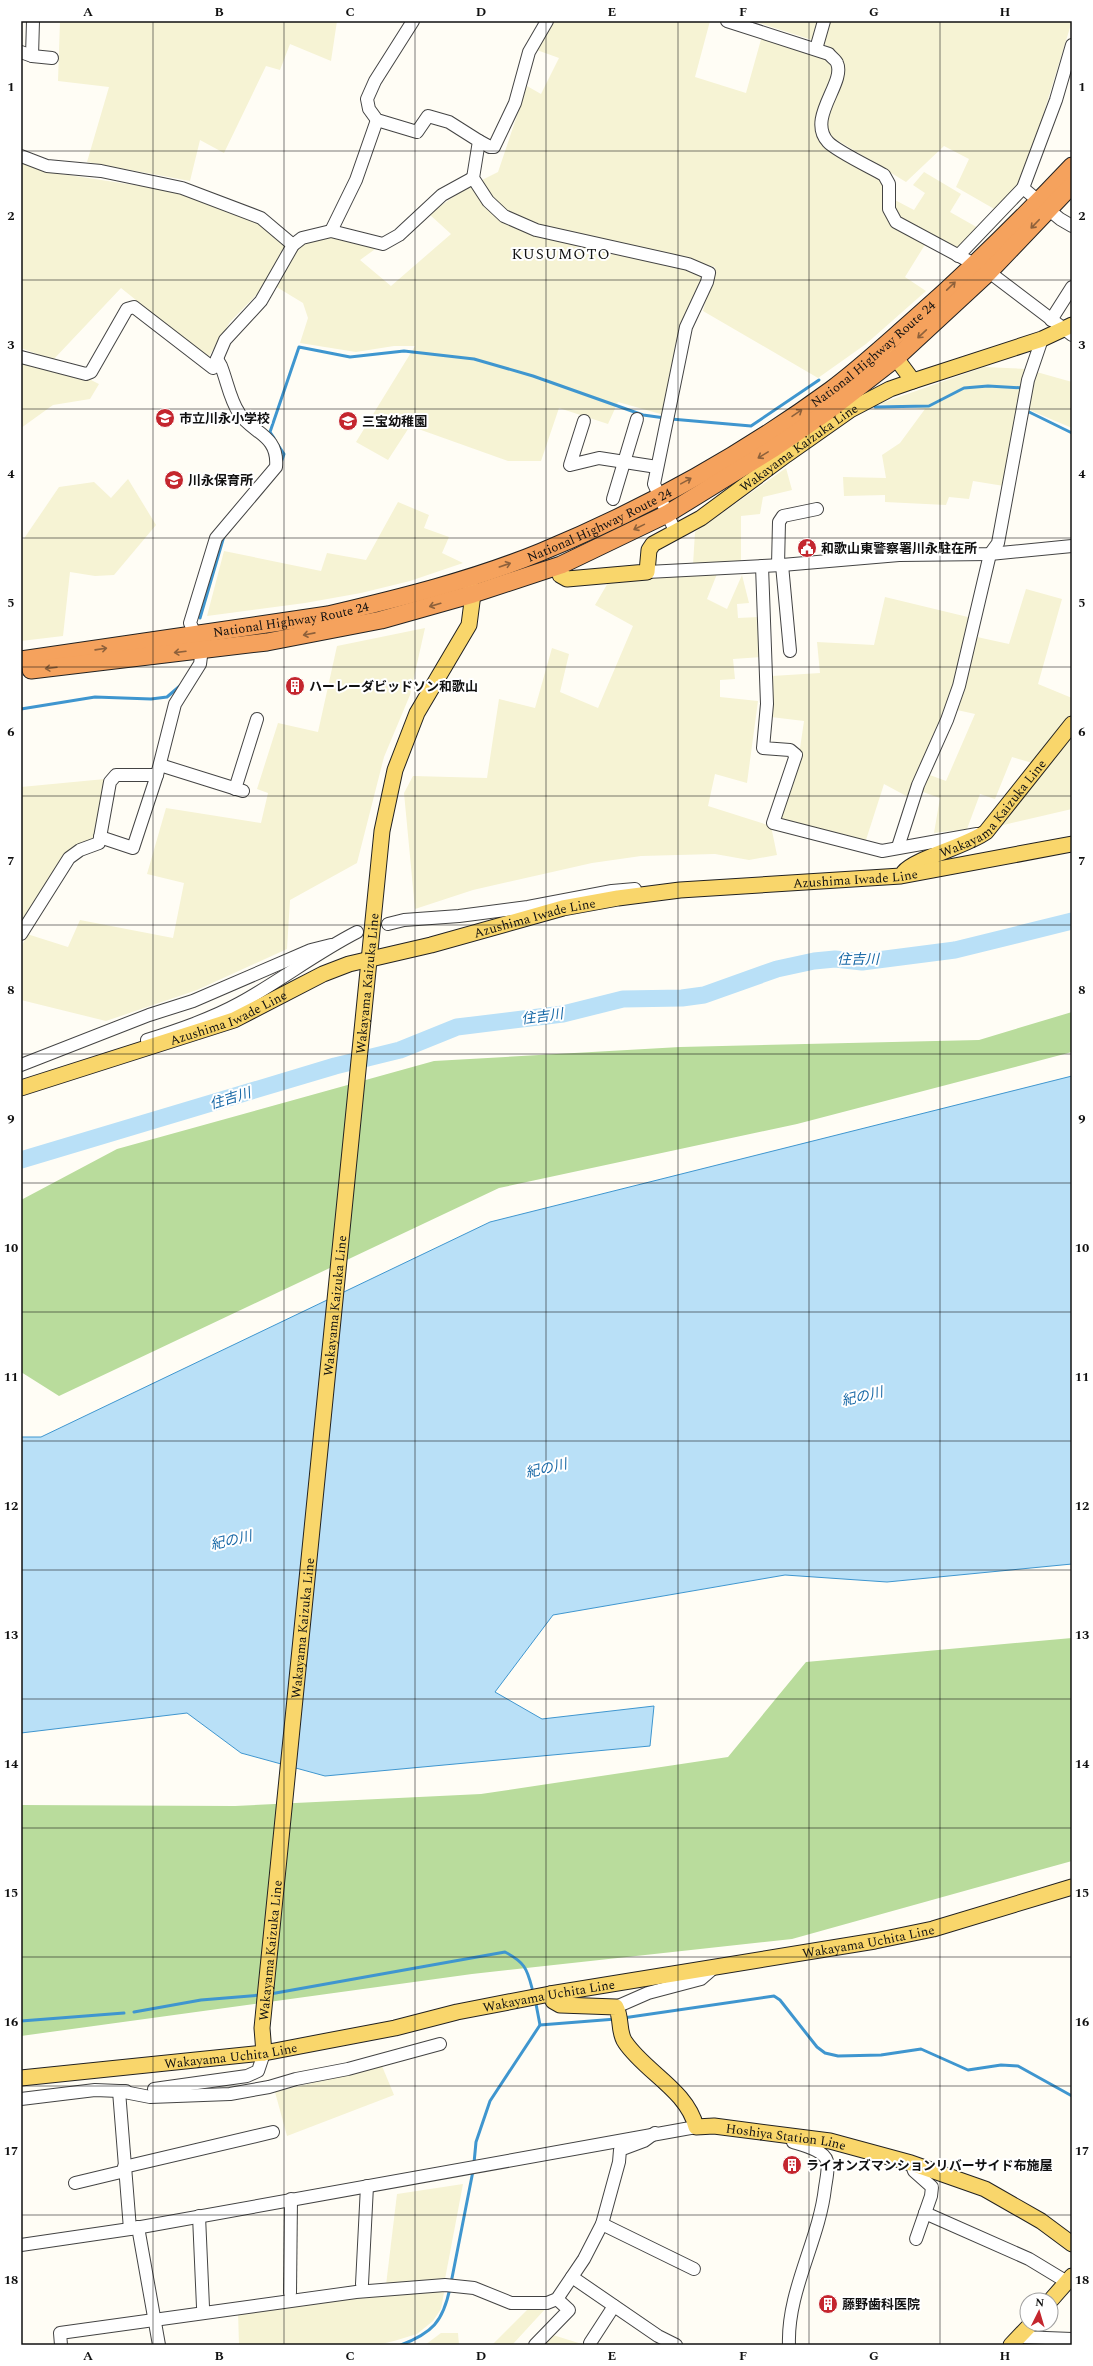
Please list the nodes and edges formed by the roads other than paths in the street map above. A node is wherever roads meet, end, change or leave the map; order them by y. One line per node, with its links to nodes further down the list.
1 (33, 21): 8 (street)
2 (413, 21): 10 (street)
3 (547, 21): 11 (street)
4 (727, 21): 7 (street)
5 (824, 21): 7 (street)
6 (1072, 45): 16 (street)
7 (816, 49): 21 (street)
8 (26, 54): 9 (street)
9 (52, 58)
10 (376, 120): 11 (street); 19 (street)
11 (479, 141): 14 (street)
12 (21, 156): 20 (street)
13 (1072, 166): 17 (highway, National Highway Route 24)
14 (473, 178): 19 (street); 36 (street)
15 (1072, 185): 17 (highway, National Highway Route 24)
16 (1023, 188): 17 (street); 21 (street)
17 (1044, 206): 18 (street); 22 (highway, National Highway Route 24); 23 (highway, National Highway Route 24, one-way to 23)
18 (1072, 226)
19 (331, 231): 20 (street)
20 (293, 245): 31 (street)
21 (958, 256): 22 (street)
22 (974, 264): 23 (street); 28 (highway, National Highway Route 24, one-way to 22)
23 (989, 272): 25 (street); 30 (highway, National Highway Route 24, one-way to 30)
24 (1072, 287): 25 (street)
25 (1051, 320): 26 (street)
26 (1069, 330): 27 (main road, Wakayama Kaizuka Line)
27 (1042, 339): 32 (main road, Wakayama Kaizuka Line); 43 (street)
28 (882, 348): 30 (main road); 37 (highway, National Highway Route 24, one-way to 28)
29 (21, 357): 31 (street)
30 (896, 358): 32 (main road); 40 (highway, National Highway Route 24, one-way to 40)
31 (216, 359): 50 (street)
32 (913, 380): 41 (main road, Wakayama Kaizuka Line)
33 (637, 419): 35 (street)
34 (584, 421): 35 (street)
35 (624, 461): 36 (street); 38 (street)
36 (657, 467): 37 (street)
37 (659, 496): 40 (street); 48 (highway, National Highway Route 24, one-way to 37)
38 (613, 499)
39 (817, 509): 44 (street)
40 (667, 514): 41 (street); 45 (highway, National Highway Route 24, one-way to 45)
41 (675, 531): 47 (main road, Wakayama Kaizuka Line)
42 (1072, 546): 43 (street)
43 (990, 554): 44 (street); 60 (street)
44 (780, 565): 46 (street); 51 (street)
45 (558, 566): 47 (main road); 49 (highway, National Highway Route 24)
46 (762, 566): 47 (street); 60 (street)
47 (647, 572)
48 (468, 578): 49 (main road, Wakayama Kaizuka Line); 50 (highway, National Highway Route 24)
49 (473, 594): 50 (highway, National Highway Route 24, one-way to 50); 67 (main road, Wakayama Kaizuka Line)
50 (198, 643): 52 (highway, National Highway Route 24, one-way to 50); 53 (highway, National Highway Route 24, one-way to 53); 56 (street)
51 (790, 651)
52 (21, 660)
53 (21, 672)
54 (257, 719): 56 (street)
55 (1072, 724): 57 (main road, Wakayama Kaizuka Line)
56 (159, 770): 58 (street); 58 (street)
57 (986, 832): 60 (street); 61 (main road, Wakayama Kaizuka Line)
58 (100, 837): 65 (street)
59 (1072, 844): 61 (main road, Azushima Iwade Line)
60 (898, 847)
61 (901, 876): 62 (main road, Azushima Iwade Line)
62 (680, 890): 63 (street); 67 (main road, Azushima Iwade Line)
63 (388, 924)
64 (357, 932): 66 (street)
65 (21, 934)
66 (331, 945): 68 (street); 69 (street)
67 (368, 959): 69 (main road, Azushima Iwade Line); 76 (main road, Wakayama Kaizuka Line)
68 (21, 1065)
69 (90, 1067): 70 (main road, Azushima Iwade Line)
70 (21, 1088)
71 (1072, 1887): 72 (main road, Wakayama Uchita Line)
72 (716, 1966): 73 (main road, Wakayama Uchita Line); 74 (street)
73 (550, 1994): 74 (main road); 76 (main road, Wakayama Uchita Line)
74 (617, 2010): 80 (main road)
75 (440, 2044): 78 (street)
76 (264, 2053): 77 (main road, Wakayama Uchita Line); 78 (street)
77 (21, 2078)
78 (119, 2091): 79 (street); 85 (street)
79 (21, 2099)
80 (696, 2127): 82 (street); 83 (main road, Hoshiya Station Line)
81 (273, 2132): 85 (street)
82 (655, 2133): 87 (street); 91 (street)
83 (792, 2135): 84 (main road, Hoshiya Station Line); 115 (street)
84 (911, 2163): 89 (street); 94 (main road, Hoshiya Station Line)
85 (125, 2169): 86 (street); 92 (street)
86 (75, 2183)
87 (367, 2186): 88 (street); 99 (street)
88 (292, 2199): 90 (street); 101 (street)
89 (925, 2213): 93 (street); 98 (street)
90 (199, 2216): 92 (street); 104 (street)
91 (602, 2224): 96 (street); 97 (street)
92 (134, 2228): 95 (street); 105 (street)
93 (916, 2239)
94 (1072, 2244)
95 (21, 2245)
96 (694, 2269)
97 (572, 2277): 102 (street); 103 (street)
98 (1069, 2279): 100 (main road)
99 (362, 2284)
100 (1058, 2292)
101 (290, 2293)
102 (557, 2299): 105 (street); 113 (street)
103 (614, 2306): 108 (street); 110 (street)
104 (203, 2307)
105 (156, 2321): 111 (street); 112 (street)
106 (1023, 2332): 109 (main road)
107 (1072, 2339): 109 (street)
108 (655, 2340): 114 (street)
109 (1015, 2341)
110 (590, 2343)
111 (61, 2345)
112 (159, 2345)
113 (535, 2345)
114 (676, 2345)
115 (789, 2345)

